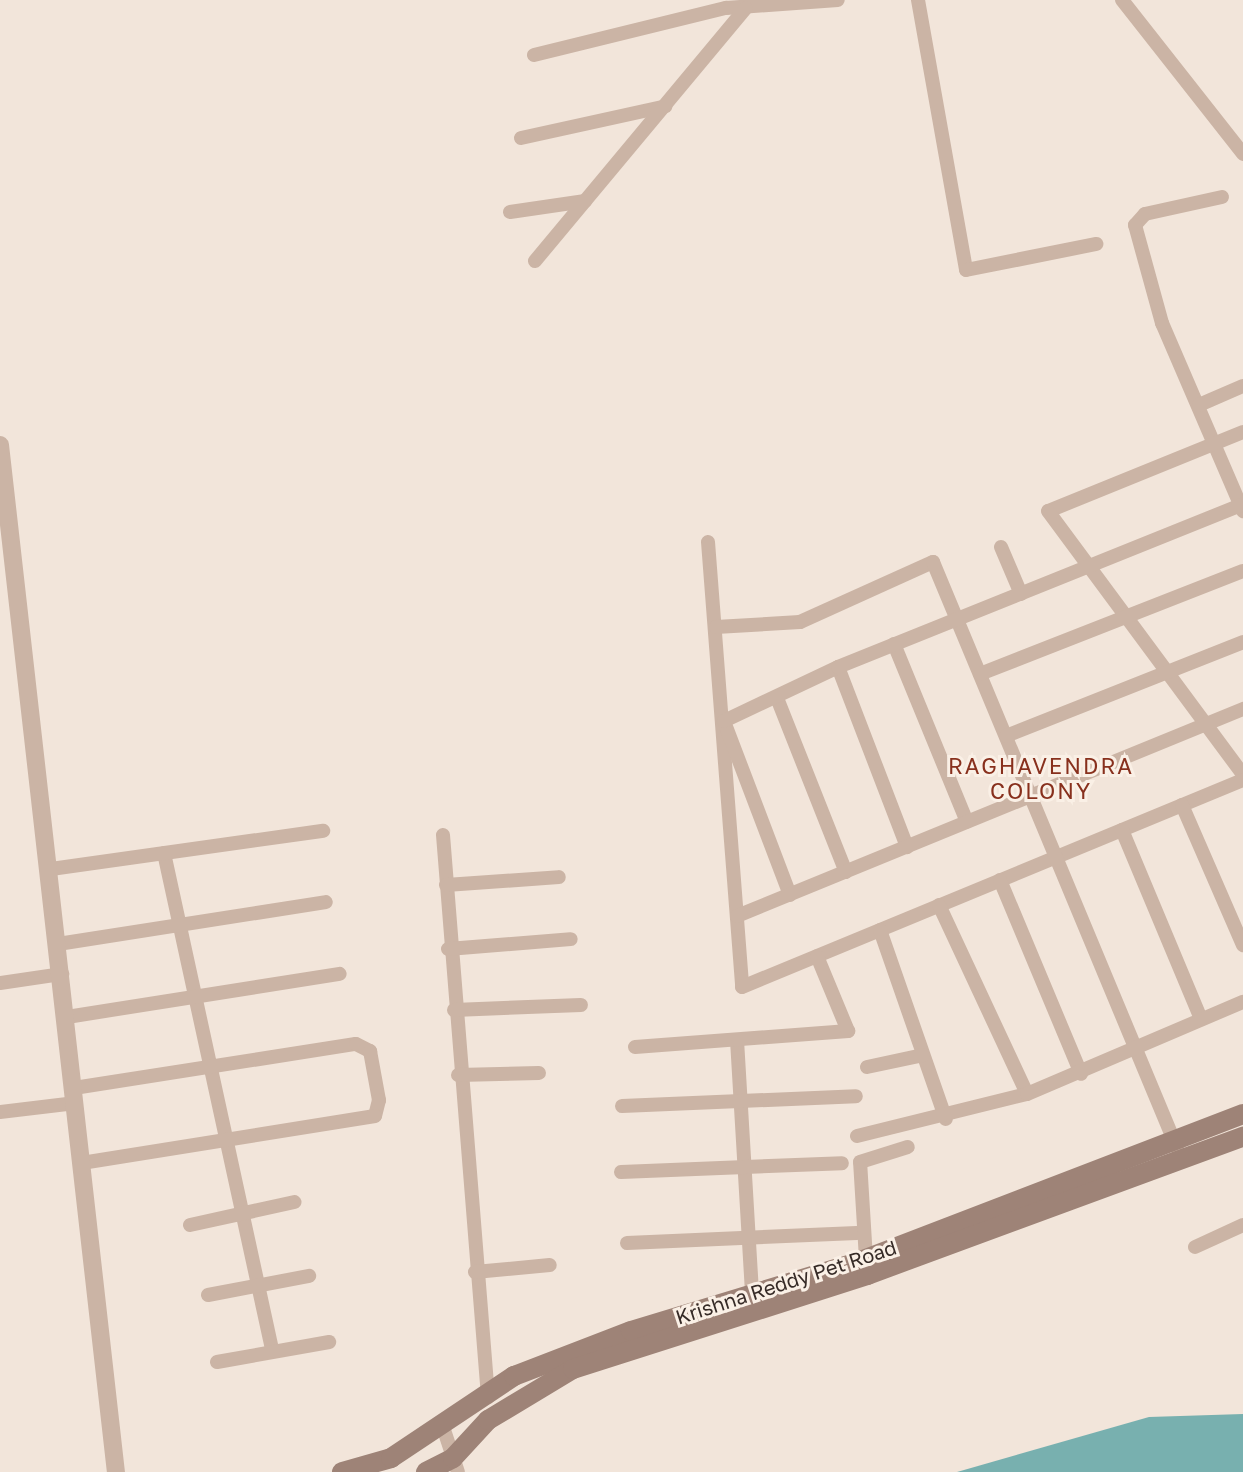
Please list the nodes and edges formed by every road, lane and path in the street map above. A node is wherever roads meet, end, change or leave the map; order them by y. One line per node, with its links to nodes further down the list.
1 (838, 0): 4 (street)
2 (918, 0): 13 (street)
3 (1122, 0): 9 (street)
4 (763, 4): 5 (street)
5 (746, 8): 6 (street); 7 (street)
6 (534, 55)
7 (666, 106): 8 (street); 11 (street)
8 (521, 138)
9 (1243, 154)
10 (1222, 197): 16 (street)
11 (585, 201): 12 (street); 14 (street)
12 (510, 212)
13 (1096, 244)
14 (535, 261)
15 (1243, 386): 16 (street)
16 (1199, 405): 18 (street)
17 (1243, 432): 18 (street)
18 (1219, 441): 20 (street); 23 (street)
19 (0, 445): 49 (street)
20 (1242, 506): 23 (street)
21 (708, 542): 28 (street)
22 (1001, 547): 25 (street)
23 (1088, 567): 25 (street); 26 (street)
24 (1243, 571): 26 (street)
25 (1021, 594): 27 (street)
26 (1125, 617): 32 (street); 33 (street)
27 (957, 619): 28 (street); 30 (street); 33 (street)
28 (716, 627): 36 (street)
29 (1243, 642): 32 (street)
30 (894, 644): 31 (street); 42 (street)
31 (838, 667): 34 (street); 46 (street)
32 (1166, 672): 37 (street); 38 (street)
33 (980, 674): 38 (street)
34 (777, 698): 36 (street); 50 (street)
35 (1243, 709): 37 (street)
36 (724, 721): 54 (street); 57 (street)
37 (1205, 725): 39 (street); 40 (street)
38 (1006, 736): 40 (street)
39 (1243, 778): 41 (street)
40 (1031, 796): 42 (street); 48 (street)
41 (1182, 805): 43 (street); 62 (street)
42 (967, 822): 46 (street)
43 (1122, 830): 48 (street); 73 (street)
44 (323, 831): 47 (street)
45 (443, 835): 53 (street)
46 (907, 847): 50 (street)
47 (164, 853): 49 (street); 58 (street)
48 (1056, 857): 52 (street); 76 (street)
49 (51, 869): 61 (street)
50 (846, 872): 54 (street)
51 (559, 877): 53 (street)
52 (1000, 880): 56 (street); 81 (street)
53 (446, 885): 63 (street)
54 (790, 895): 57 (street)
55 (326, 902): 58 (street)
56 (939, 905): 59 (street); 83 (street)
57 (737, 916): 64 (street)
58 (178, 925): 61 (street); 68 (street)
59 (880, 930): 64 (street); 77 (street)
60 (571, 939): 63 (street)
61 (58, 944): 65 (street)
62 (1243, 945)
63 (448, 949): 71 (street)
64 (817, 956): 74 (street)
65 (62, 974): 67 (street); 72 (street)
66 (340, 974): 68 (street)
67 (0, 983)
68 (194, 1000): 72 (street); 78 (street)
69 (1243, 1002): 73 (street)
70 (581, 1005): 71 (street)
71 (454, 1010): 82 (street)
72 (67, 1017): 84 (street)
73 (1201, 1019): 76 (street)
74 (737, 1040): 75 (street); 86 (street)
75 (635, 1047)
76 (1136, 1049): 81 (street); 95 (street)
77 (923, 1055): 79 (street); 90 (street)
78 (209, 1067): 84 (street); 92 (street); 92 (street)
79 (867, 1067)
80 (539, 1073): 82 (street)
81 (1081, 1074): 83 (street)
82 (458, 1075): 110 (street)
83 (1027, 1094): 90 (street)
84 (74, 1096): 88 (street); 96 (street)
85 (856, 1096): 86 (street)
86 (741, 1100): 87 (street); 98 (street)
87 (622, 1106)
88 (0, 1112)
89 (1243, 1114): 95 (main road, Krishna Reddy Pet Road)
90 (946, 1119): 91 (street)
91 (857, 1136)
92 (226, 1137): 96 (street); 101 (street)
93 (1243, 1137): 95 (main road, Krishna Reddy Pet Road)
94 (908, 1147): 108 (street)
95 (1179, 1152): 108 (main road, Krishna Reddy Pet Road); 120 (main road, Krishna Reddy Pet Road)
96 (82, 1163): 122 (street)
97 (842, 1163): 98 (street)
98 (746, 1167): 99 (street); 105 (street)
99 (621, 1172)
100 (295, 1202): 101 (street)
101 (242, 1214): 102 (street); 112 (street)
102 (190, 1225)
103 (1243, 1225): 107 (street)
104 (857, 1233): 105 (street)
105 (750, 1237): 106 (street); 113 (street)
106 (627, 1243)
107 (1195, 1247)
108 (866, 1259): 113 (main road, Krishna Reddy Pet Road)
109 (550, 1265): 110 (street)
110 (475, 1272): 118 (street)
111 (309, 1276): 112 (street)
112 (258, 1285): 114 (street); 116 (street)
113 (752, 1294): 118 (main road, Krishna Reddy Pet Road)
114 (208, 1295)
115 (329, 1342): 116 (street)
116 (272, 1349): 117 (street)
117 (217, 1362)
118 (488, 1397): 119 (main road, Krishna Reddy Pet Road)
119 (443, 1427): 120 (street); 121 (main road, Krishna Reddy Pet Road)
120 (455, 1465): 124 (main road, Krishna Reddy Pet Road)
121 (386, 1466): 123 (main road, Krishna Reddy Pet Road)
122 (116, 1472)
123 (342, 1472)
124 (426, 1472)

